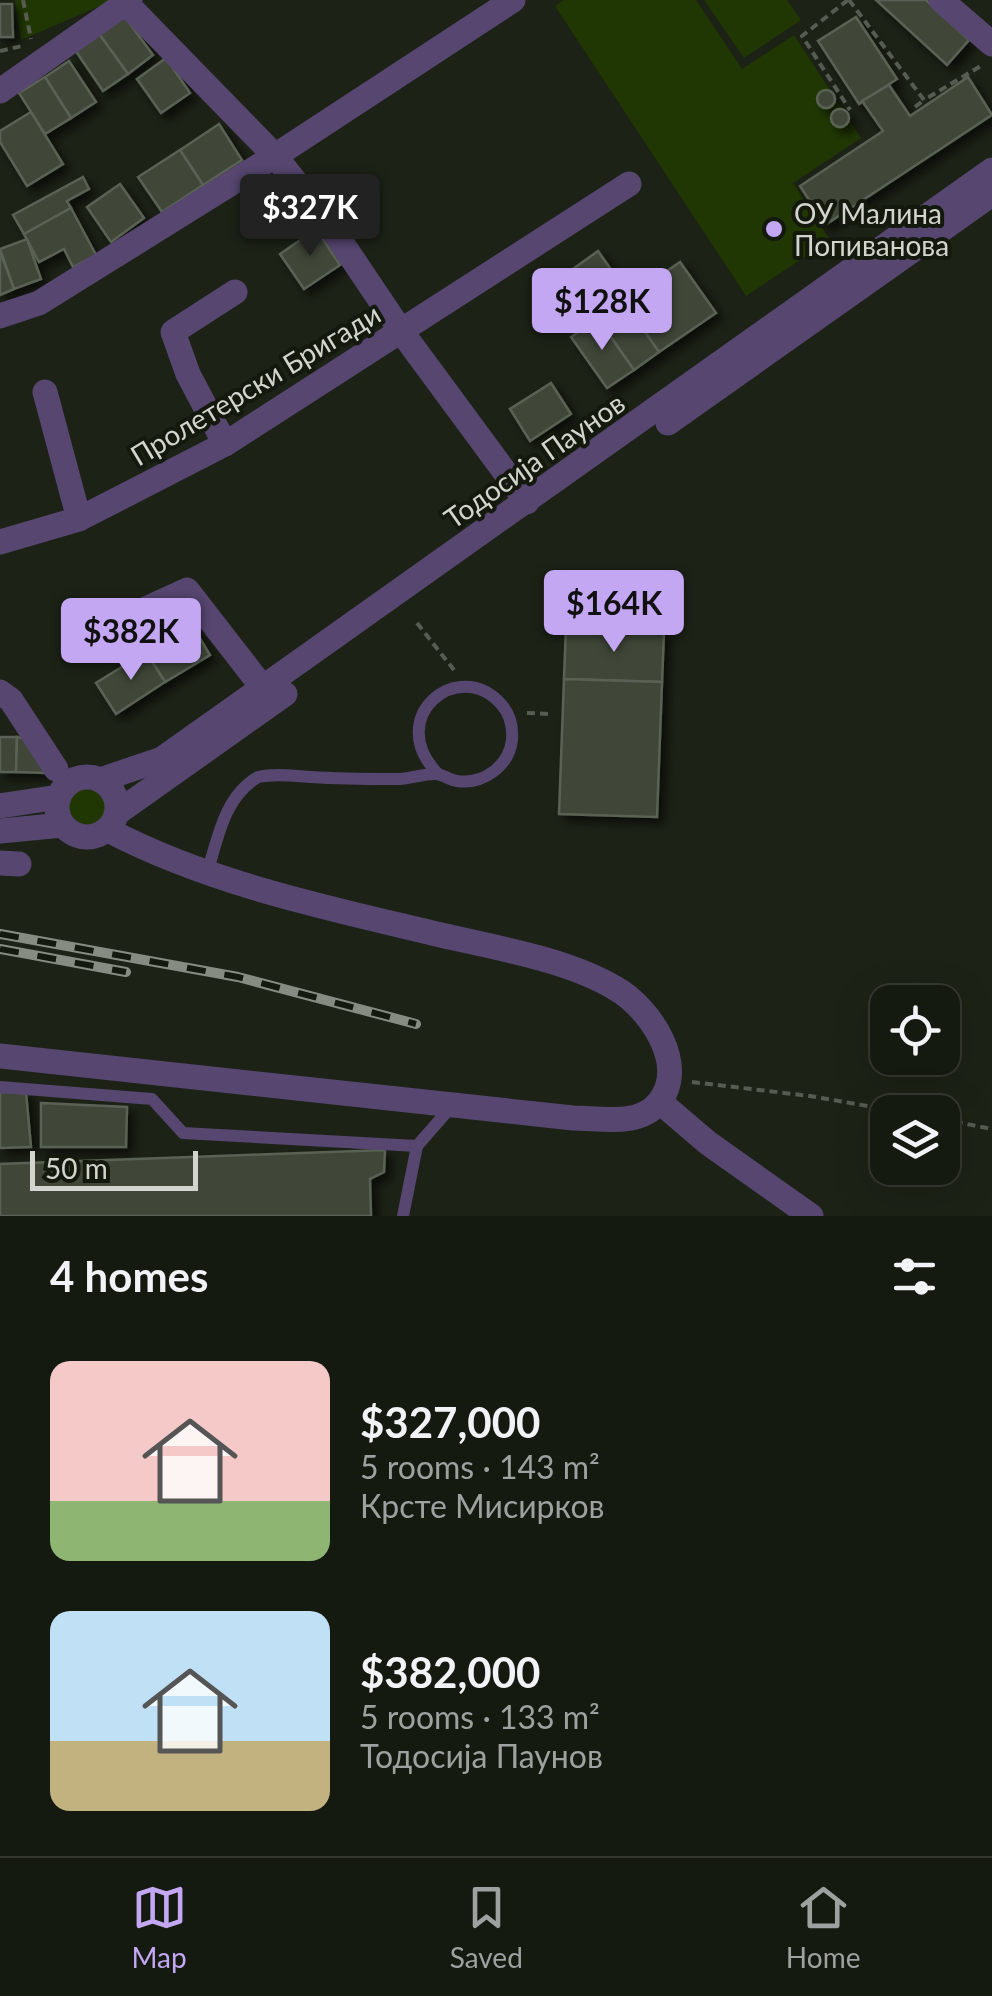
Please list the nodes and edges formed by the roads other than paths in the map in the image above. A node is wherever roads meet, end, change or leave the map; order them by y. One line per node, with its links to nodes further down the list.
1 (513, 0): 6 (street)
2 (941, 0): 4 (street)
3 (126, 1): 5 (street); 6 (street)
4 (992, 44)
5 (0, 91)
6 (274, 156): 11 (street); 12 (street)
7 (992, 170): 15 (street, Тодосија Паунов)
8 (630, 184): 12 (street, Пролетерски Бригади)
9 (992, 194): 26 (street, Тодосија Паунов)
10 (234, 292): 14 (street)
11 (0, 316)
12 (401, 331): 14 (street, Пролетерски Бригади); 15 (street)
13 (44, 392): 16 (street)
14 (225, 444): 16 (street, Пролетерски Бригади)
15 (528, 502): 19 (street, Тодосија Паунов)
16 (78, 519): 17 (street, Пролетерски Бригади)
17 (0, 542)
18 (118, 622): 19 (street)
19 (263, 688): 23 (street, Тодосија Паунов)
20 (0, 692): 21 (street)
21 (56, 769)
22 (438, 774): 22 (lane); 29 (lane)
23 (100, 780): 24 (street); 26 (street)
24 (59, 796): 25 (street); 27 (street)
25 (0, 806)
26 (112, 821): 27 (street); 29 (street)
27 (63, 825): 28 (street)
28 (0, 831)
29 (208, 873): 32 (street)
30 (0, 1056): 33 (street)
31 (0, 1087): 34 (lane)
32 (660, 1102): 33 (street); 36 (street)
33 (453, 1105): 34 (lane)
34 (417, 1146): 35 (lane)
35 (403, 1216)
36 (811, 1216)

